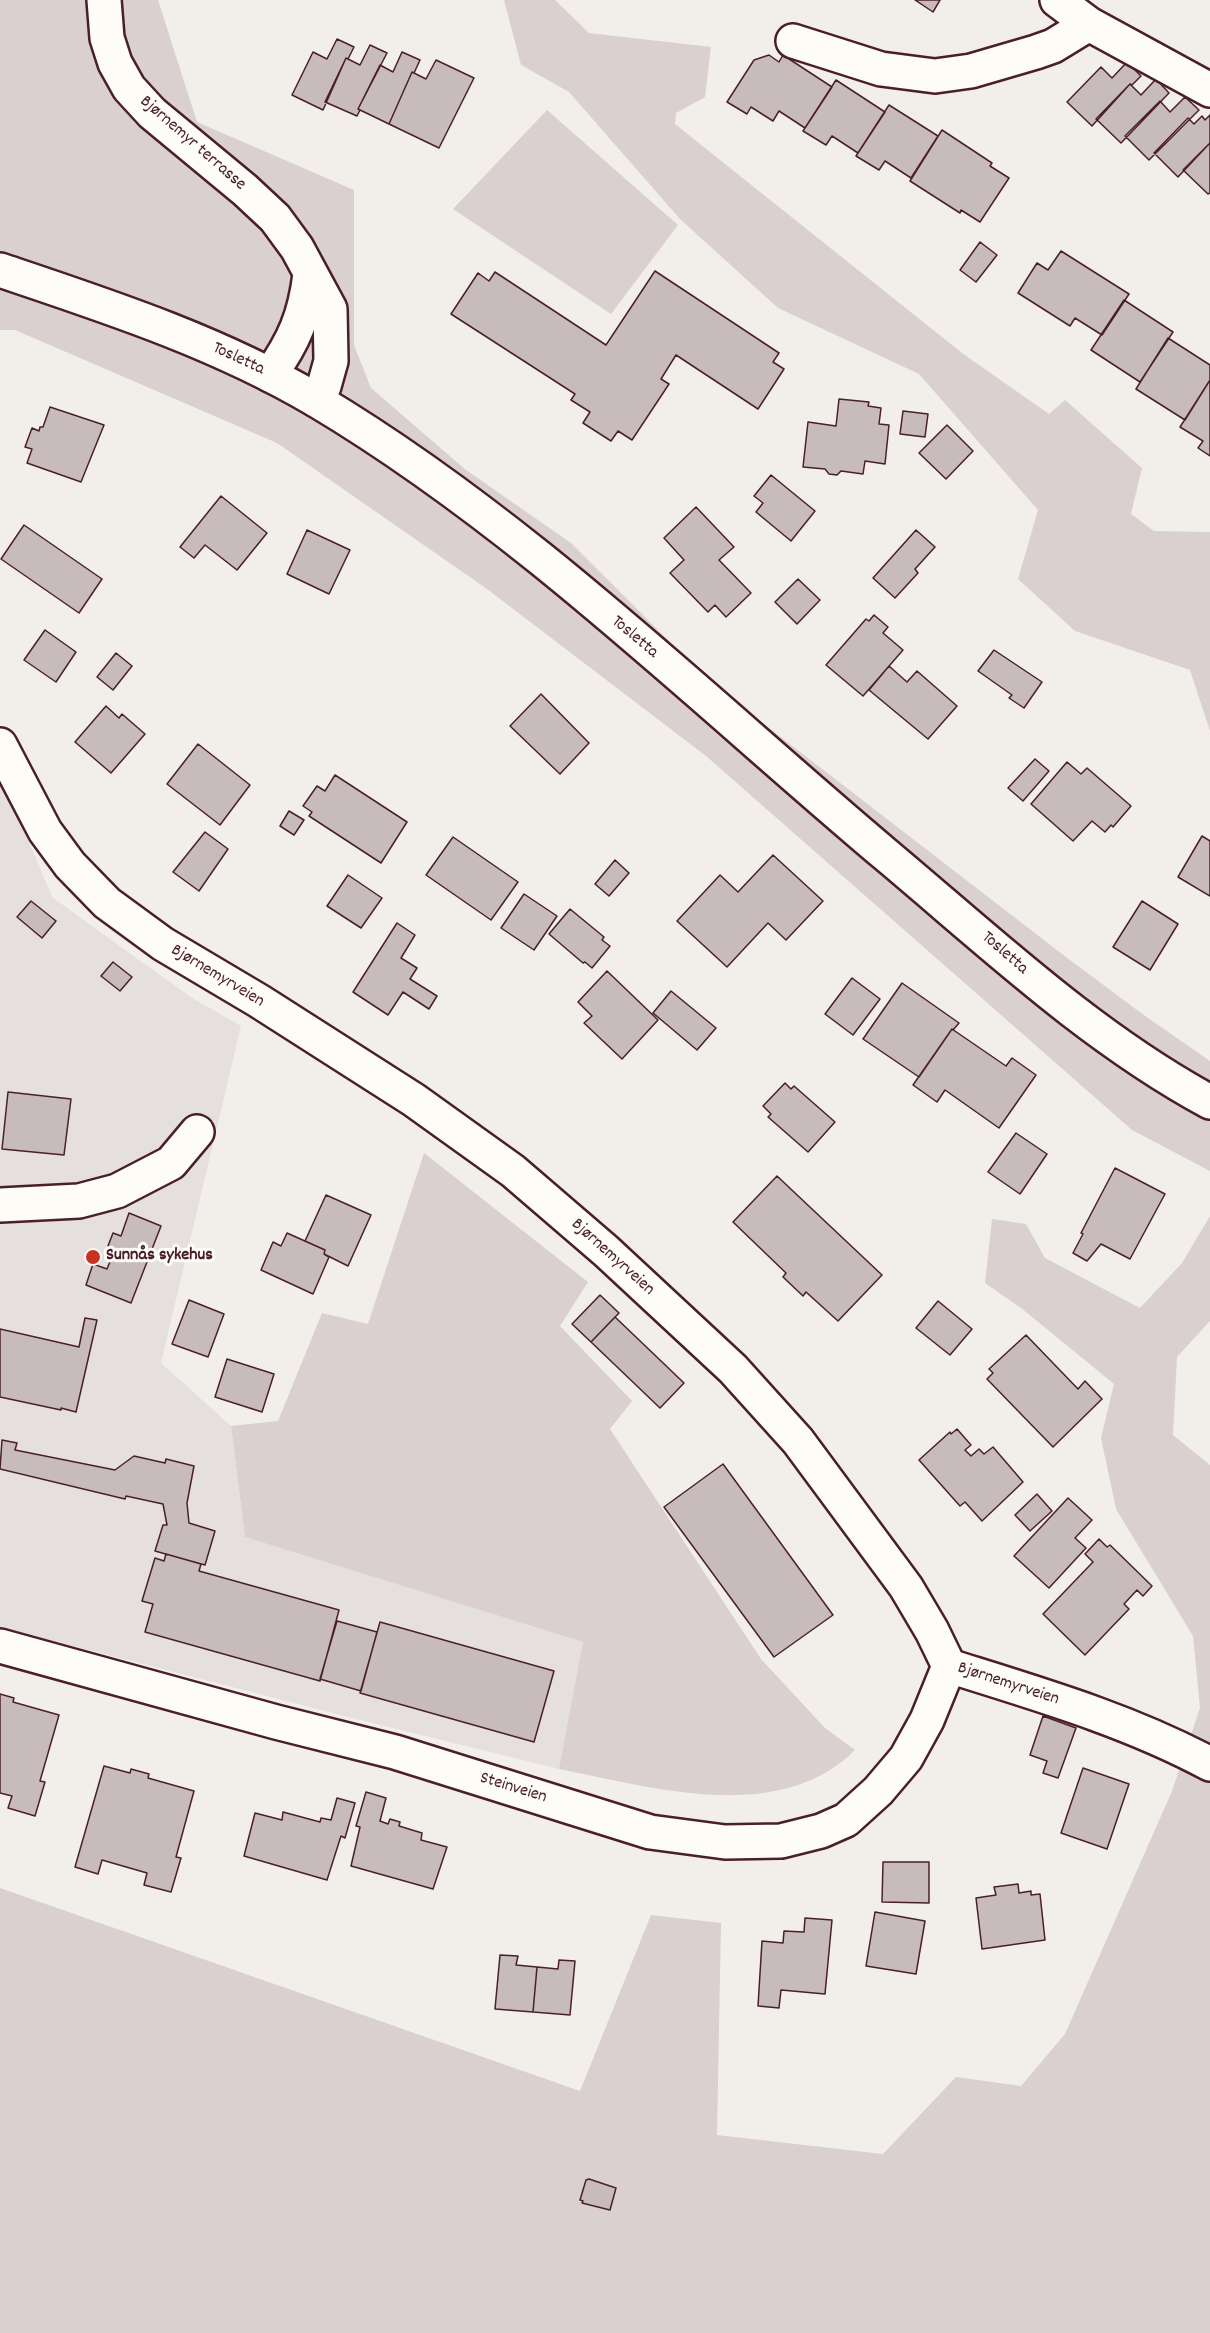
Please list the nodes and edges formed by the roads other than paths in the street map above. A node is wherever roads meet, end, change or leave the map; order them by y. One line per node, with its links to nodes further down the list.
1 (104, 0): 7 (street, Bjørnemyr terrasse)
2 (1057, 0): 3 (street)
3 (1089, 24): 4 (street); 5 (street)
4 (793, 41)
5 (1210, 90)
6 (0, 270): 8 (street, Tosletta)
7 (310, 274): 8 (street); 9 (street, Bjørnemyr terrasse)
8 (270, 375): 9 (street, Tosletta)
9 (316, 400): 11 (street, Tosletta)
10 (0, 745): 15 (street, Bjørnemyrveien)
11 (1210, 1102)
12 (197, 1132): 13 (street)
13 (0, 1205)
14 (0, 1646): 15 (street, Steinveien)
15 (950, 1666): 16 (street, Bjørnemyrveien)
16 (1210, 1764)

